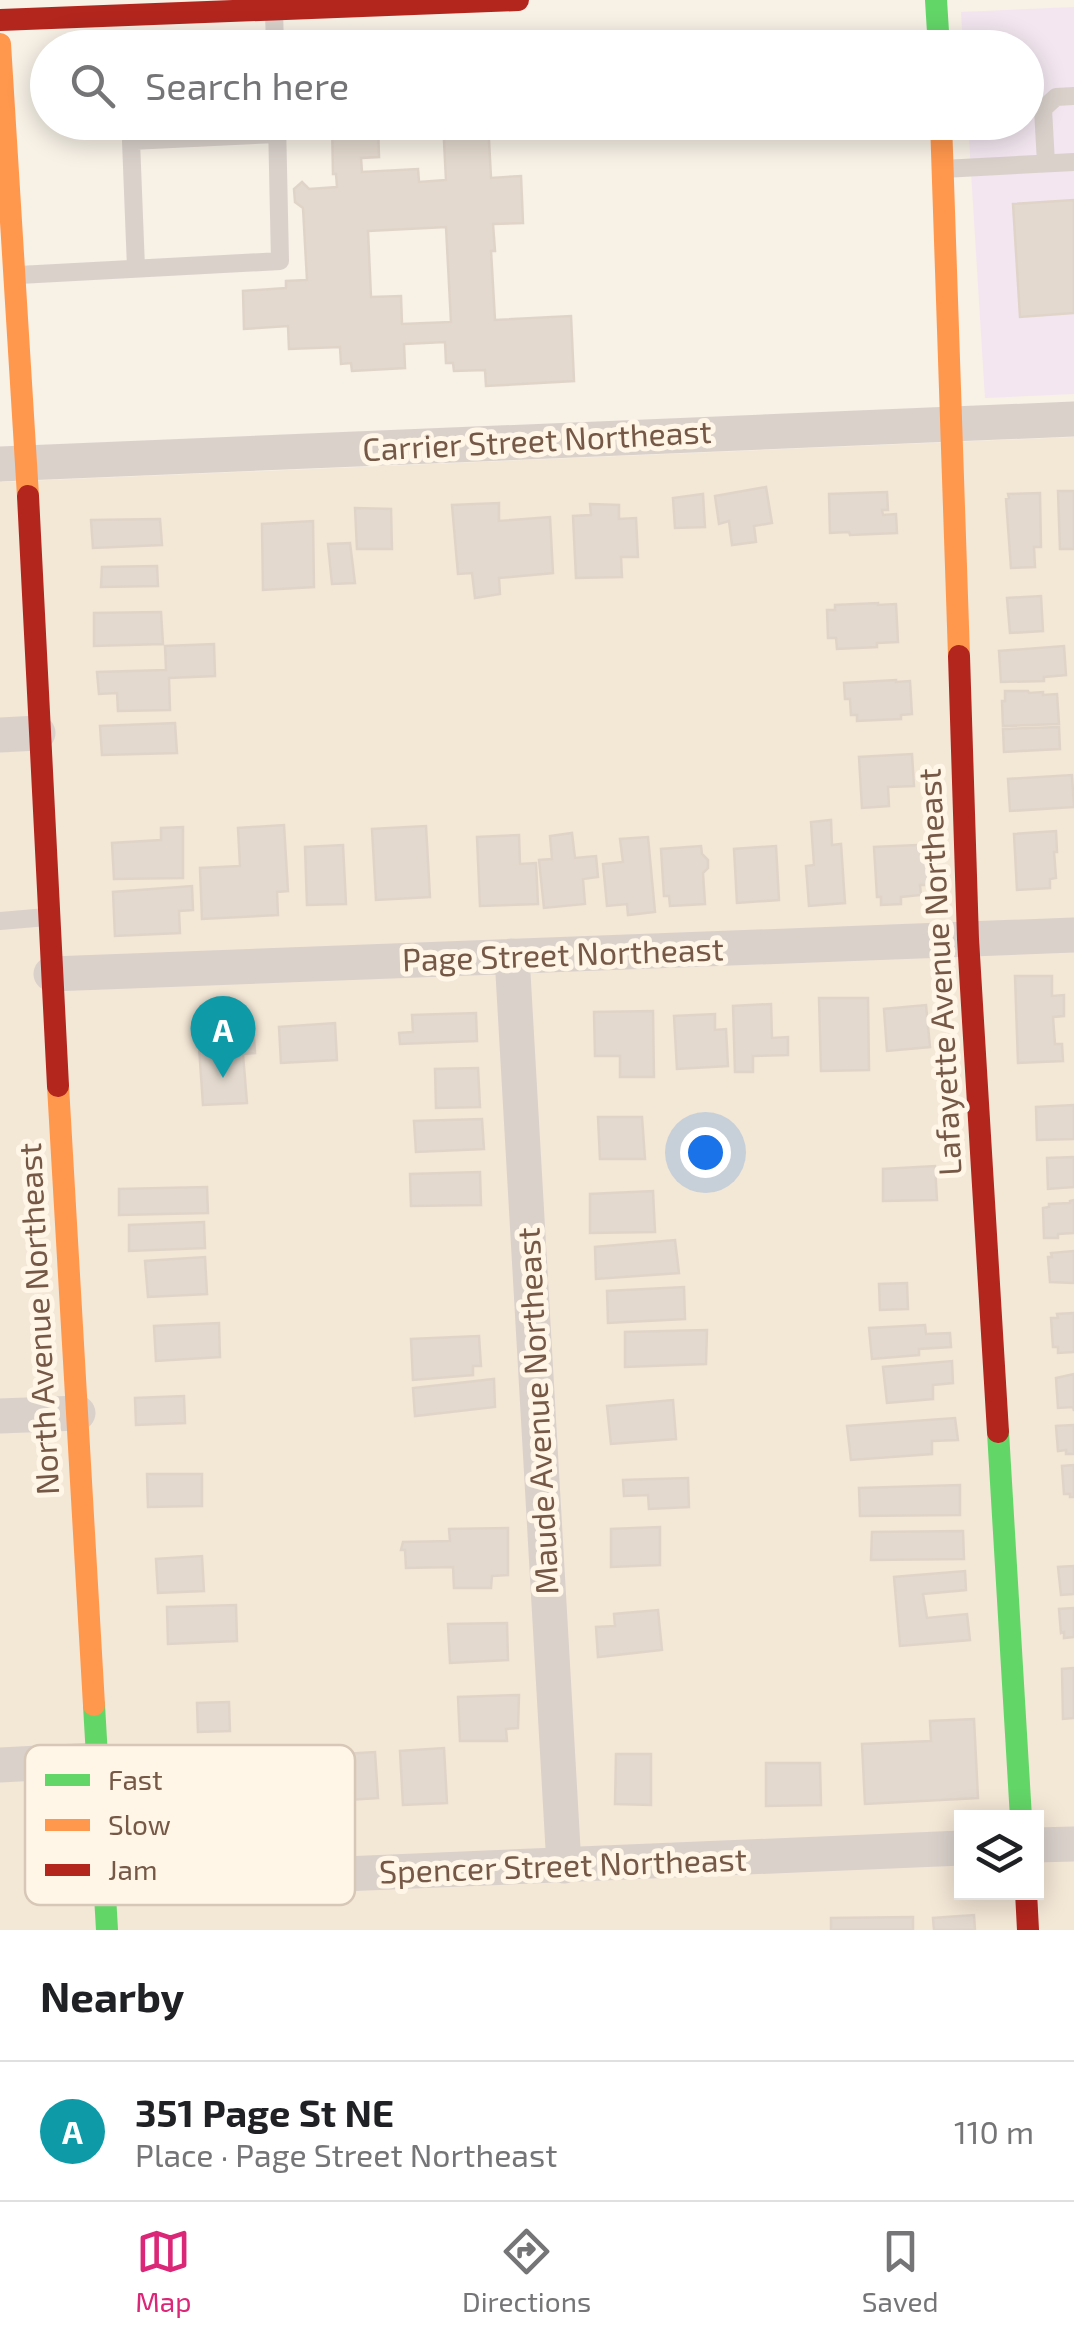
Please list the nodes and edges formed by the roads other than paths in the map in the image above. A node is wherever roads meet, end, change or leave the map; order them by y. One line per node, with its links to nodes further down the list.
1 (518, 0): 3 (street)
2 (936, 0): 6 (street)
3 (274, 10): 4 (street); 5 (lane)
4 (0, 20)
5 (275, 30)
6 (938, 30)
7 (0, 44): 16 (street, North Avenue Northeast)
8 (1074, 96): 13 (lane)
9 (142, 140): 15 (lane)
10 (277, 140): 15 (lane)
11 (942, 140): 14 (street, Lafayette Avenue Northeast)
12 (1074, 162): 13 (lane)
13 (1046, 164): 14 (lane)
14 (943, 169): 18 (street, Lafayette Avenue Northeast)
15 (136, 268): 16 (lane)
16 (14, 275): 19 (street, North Avenue Northeast)
17 (1074, 418): 18 (street, Carrier Street Northeast)
18 (951, 422): 19 (street, Carrier Street Northeast); 25 (street, Lafayette Avenue Northeast)
19 (13, 464): 20 (street, North Avenue Northeast)
20 (38, 733): 21 (street); 22 (street, North Avenue Northeast)
21 (0, 735)
22 (48, 918): 23 (lane); 27 (street, North Avenue Northeast)
23 (0, 920)
24 (1074, 934): 25 (street, Page Street Northeast)
25 (968, 939): 26 (street, Page Street Northeast); 33 (street, Lafayette Avenue Northeast)
26 (512, 956): 27 (street, Page Street Northeast); 37 (street, Maude Avenue Northeast)
27 (51, 974): 28 (street, North Avenue Northeast)
28 (78, 1413): 29 (street); 30 (street, North Avenue Northeast)
29 (0, 1416)
30 (95, 1745)
31 (25, 1764): 32 (street)
32 (0, 1765)
33 (1021, 1810)
34 (1074, 1844): 35 (street)
35 (1044, 1845)
36 (954, 1848): 37 (street, Spencer Street Northeast)
37 (564, 1866): 38 (street, Spencer Street Northeast)
38 (355, 1874)
39 (1026, 1900): 42 (street)
40 (105, 1905): 41 (street, North Avenue Northeast)
41 (107, 1930)
42 (1028, 1930)

